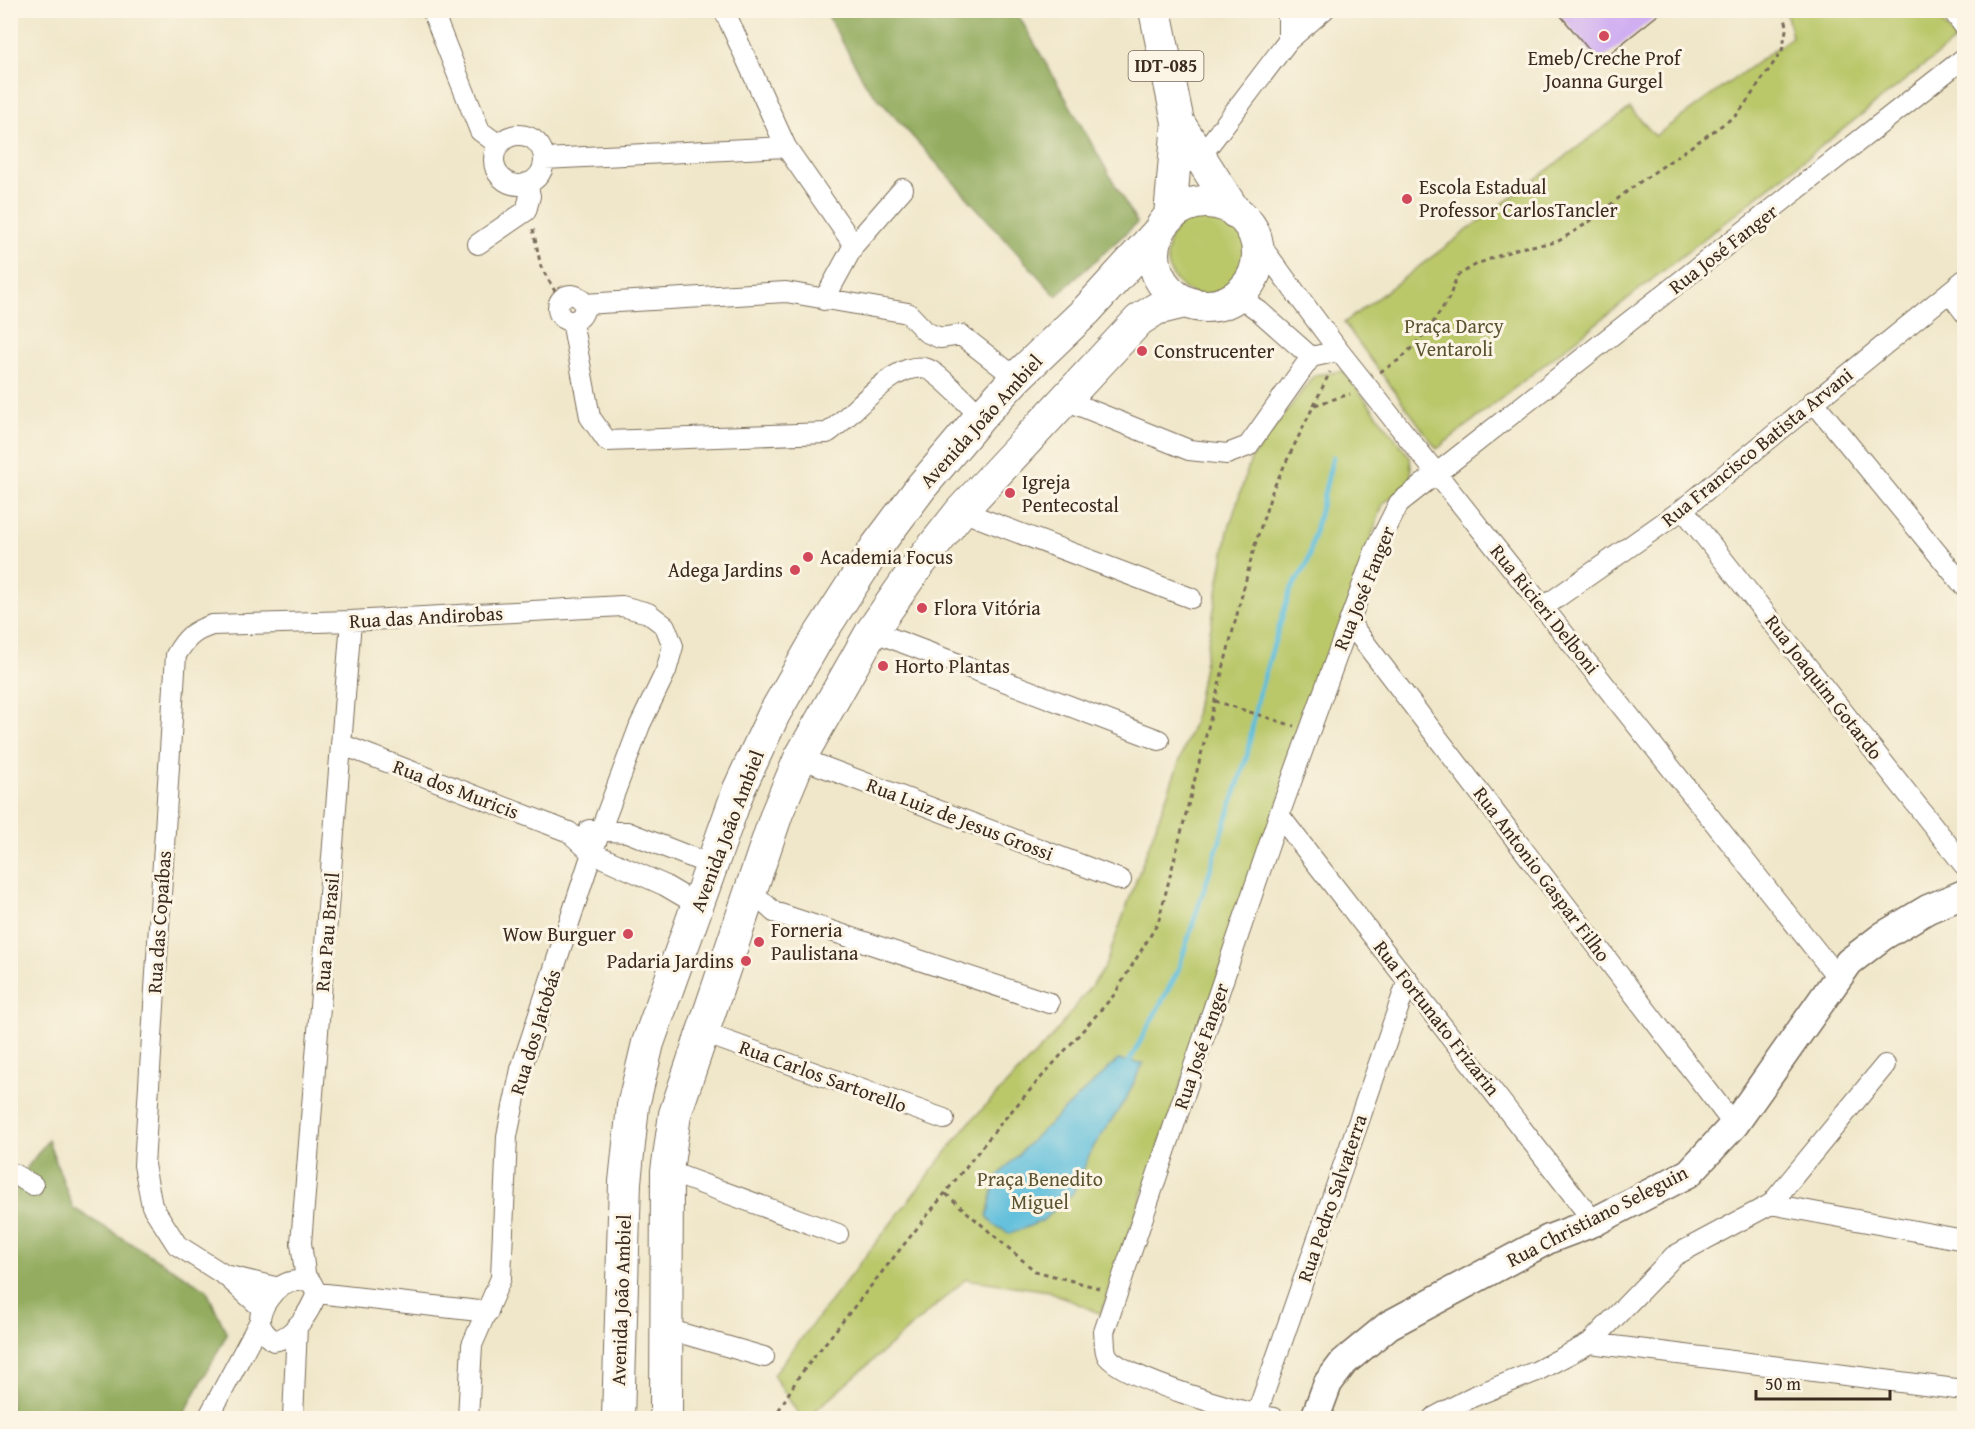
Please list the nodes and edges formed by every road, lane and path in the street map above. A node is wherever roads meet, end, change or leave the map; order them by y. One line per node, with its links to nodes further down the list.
1 (432, 10): 11 (street)
2 (724, 10): 12 (street)
3 (1155, 10): 14 (main road, IDT-085)
4 (1288, 10): 9 (street)
5 (1323, 10): 9 (street)
6 (1782, 10): 34 (path)
7 (1952, 10): 8 (street)
8 (1965, 26)
9 (1288, 41): 14 (street)
10 (1965, 58): 39 (street, Rua José Fanger)
11 (499, 145): 13 (street); 15 (street)
12 (786, 147): 13 (street); 22 (street)
13 (544, 159): 15 (street)
14 (1187, 165): 18 (main road); 19 (main road)
15 (527, 183): 17 (street)
16 (903, 189): 22 (street)
17 (526, 211): 21 (street); 25 (path)
18 (1236, 212): 19 (main road, Avenida João Ambiel); 20 (main road)
19 (1165, 223): 27 (main road); 33 (main road, Avenida João Ambiel)
20 (1255, 238): 24 (main road); 31 (street, Rua Ricieri Delboni)
21 (478, 244)
22 (854, 245): 26 (street)
23 (1957, 286): 29 (street); 36 (street, Rua Francisco Batista Arvani)
24 (1237, 295): 27 (main road, Avenida João Ambiel); 32 (street)
25 (560, 300): 28 (street); 30 (street)
26 (824, 300): 28 (street); 33 (street)
27 (1185, 302): 35 (main road, Avenida João Ambiel)
28 (584, 304): 30 (street)
29 (1965, 312)
30 (572, 321): 38 (street)
31 (1339, 351): 32 (street); 34 (street, Rua Ricieri Delboni); 37 (path)
32 (1311, 357): 35 (street)
33 (1016, 378): 38 (main road, Avenida João Ambiel)
34 (1365, 383): 37 (path); 39 (street, Rua Ricieri Delboni)
35 (1063, 399): 41 (main road, Avenida João Ambiel)
36 (1813, 402): 40 (street, Rua Francisco Batista Arvani); 42 (street)
37 (1315, 405): 50 (path)
38 (981, 416): 59 (main road, Avenida João Ambiel)
39 (1437, 476): 44 (street, Rua Ricieri Delboni); 46 (street, Rua José Fanger)
40 (1683, 509): 44 (street, Rua Francisco Batista Arvani); 60 (street, Rua Joaquim Gotardo)
41 (962, 511): 43 (street); 48 (main road, Avenida João Ambiel)
42 (1965, 586)
43 (1191, 598)
44 (1545, 606): 67 (street, Rua Ricieri Delboni)
45 (351, 621): 47 (street, Rua das Andirobas); 49 (street, Rua das Andirobas); 53 (street, Rua Pau Brasil)
46 (1349, 622): 51 (street, Rua José Fanger); 73 (street, Rua Antonio Gaspar Filho)
47 (665, 626): 56 (street, Rua dos Jatobás)
48 (872, 631): 52 (street); 54 (main road, Avenida João Ambiel)
49 (185, 639): 82 (street, Rua das Copaíbas)
50 (1215, 701): 51 (path); 77 (path)
51 (1309, 731): 55 (street, Rua José Fanger)
52 (1159, 740)
53 (343, 745): 57 (street, Rua dos Muricis); 84 (street, Rua Pau Brasil)
54 (800, 758): 61 (street, Rua Luiz de Jesus Grossi); 62 (main road, Avenida João Ambiel)
55 (1279, 815): 68 (street, Rua Fortunato Frizarin); 83 (street, Rua José Fanger)
56 (601, 828): 57 (street, Rua dos Muricis); 58 (street, Rua dos Jatobás); 59 (street, Rua dos Muricis)
57 (569, 832): 58 (street, Rua dos Muricis)
58 (592, 853): 64 (street, Rua dos Muricis); 85 (street, Rua dos Jatobás)
59 (711, 865): 62 (main road); 64 (main road, Avenida João Ambiel)
60 (1965, 865)
61 (1121, 880)
62 (750, 890): 65 (street); 66 (main road, Avenida João Ambiel)
63 (1965, 894): 67 (main road, Rua Christiano Seleguin)
64 (698, 906): 66 (main road); 100 (main road, Avenida João Ambiel)
65 (774, 912): 66 (street); 69 (street)
66 (738, 923): 70 (main road, Avenida João Ambiel)
67 (1838, 978): 73 (main road, Rua Christiano Seleguin)
68 (1408, 980): 79 (street, Rua Fortunato Frizarin); 96 (street, Rua Pedro Salvaterra)
69 (1049, 1003)
70 (701, 1032): 72 (street, Rua Carlos Sartorello); 74 (main road, Avenida João Ambiel)
71 (1885, 1065): 78 (street)
72 (944, 1119)
73 (1734, 1125): 79 (main road, Rua Christiano Seleguin)
74 (667, 1171): 80 (street); 88 (main road, Avenida João Ambiel)
75 (10, 1172): 76 (street)
76 (33, 1185)
77 (946, 1194): 83 (path); 102 (path)
78 (1771, 1204): 81 (street); 90 (street)
79 (1594, 1222): 103 (main road, Rua Christiano Seleguin)
80 (838, 1234)
81 (1965, 1240)
82 (226, 1276): 84 (street); 86 (street)
83 (1120, 1286): 96 (street, Rua José Fanger)
84 (300, 1290): 85 (street); 86 (street); 87 (street)
85 (488, 1312): 99 (street, Rua dos Jatobás)
86 (261, 1315): 89 (street); 92 (street)
87 (297, 1326): 89 (street); 93 (street)
88 (667, 1329): 91 (street); 101 (main road, Avenida João Ambiel)
89 (278, 1340): 92 (street); 93 (street)
90 (1590, 1343): 94 (street); 95 (street)
91 (764, 1357)
92 (236, 1364): 97 (street)
93 (296, 1368): 98 (street)
94 (1965, 1390)
95 (1472, 1397): 104 (street); 105 (street)
96 (1265, 1417)
97 (208, 1419)
98 (293, 1419)
99 (468, 1419)
100 (618, 1419)
101 (666, 1419)
102 (774, 1419)
103 (1315, 1419)
104 (1433, 1419)
105 (1448, 1419)

